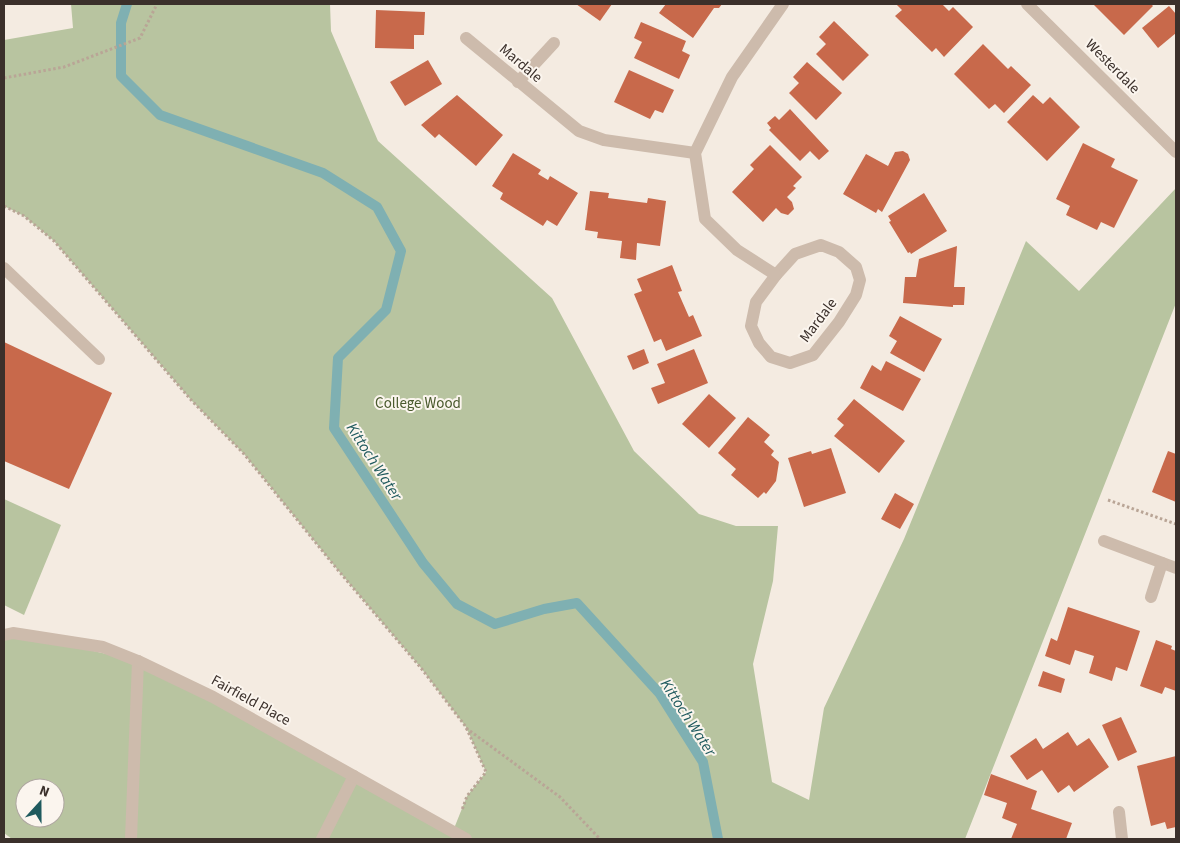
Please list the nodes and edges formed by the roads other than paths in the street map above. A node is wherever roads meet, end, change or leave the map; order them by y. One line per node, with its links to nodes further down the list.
1 (783, 4): 7 (street)
2 (1027, 4): 6 (street, Westerdale)
3 (466, 38): 5 (street, Mardale)
4 (554, 43): 5 (street)
5 (518, 82): 7 (street, Mardale)
6 (1176, 152)
7 (695, 153): 9 (street)
8 (4, 268): 10 (street)
9 (776, 275): 9 (street, Mardale)
10 (99, 359)
11 (1104, 541): 12 (street)
12 (1162, 564): 13 (street); 14 (street)
13 (1176, 568)
14 (1151, 597)
15 (4, 634): 16 (street, Fairfield Place)
16 (138, 660): 17 (street, Fairfield Place); 19 (street)
17 (354, 776): 20 (street); 21 (street, Fairfield Place)
18 (1119, 812): 22 (street)
19 (131, 839)
20 (322, 839)
21 (466, 839)
22 (1122, 839)

